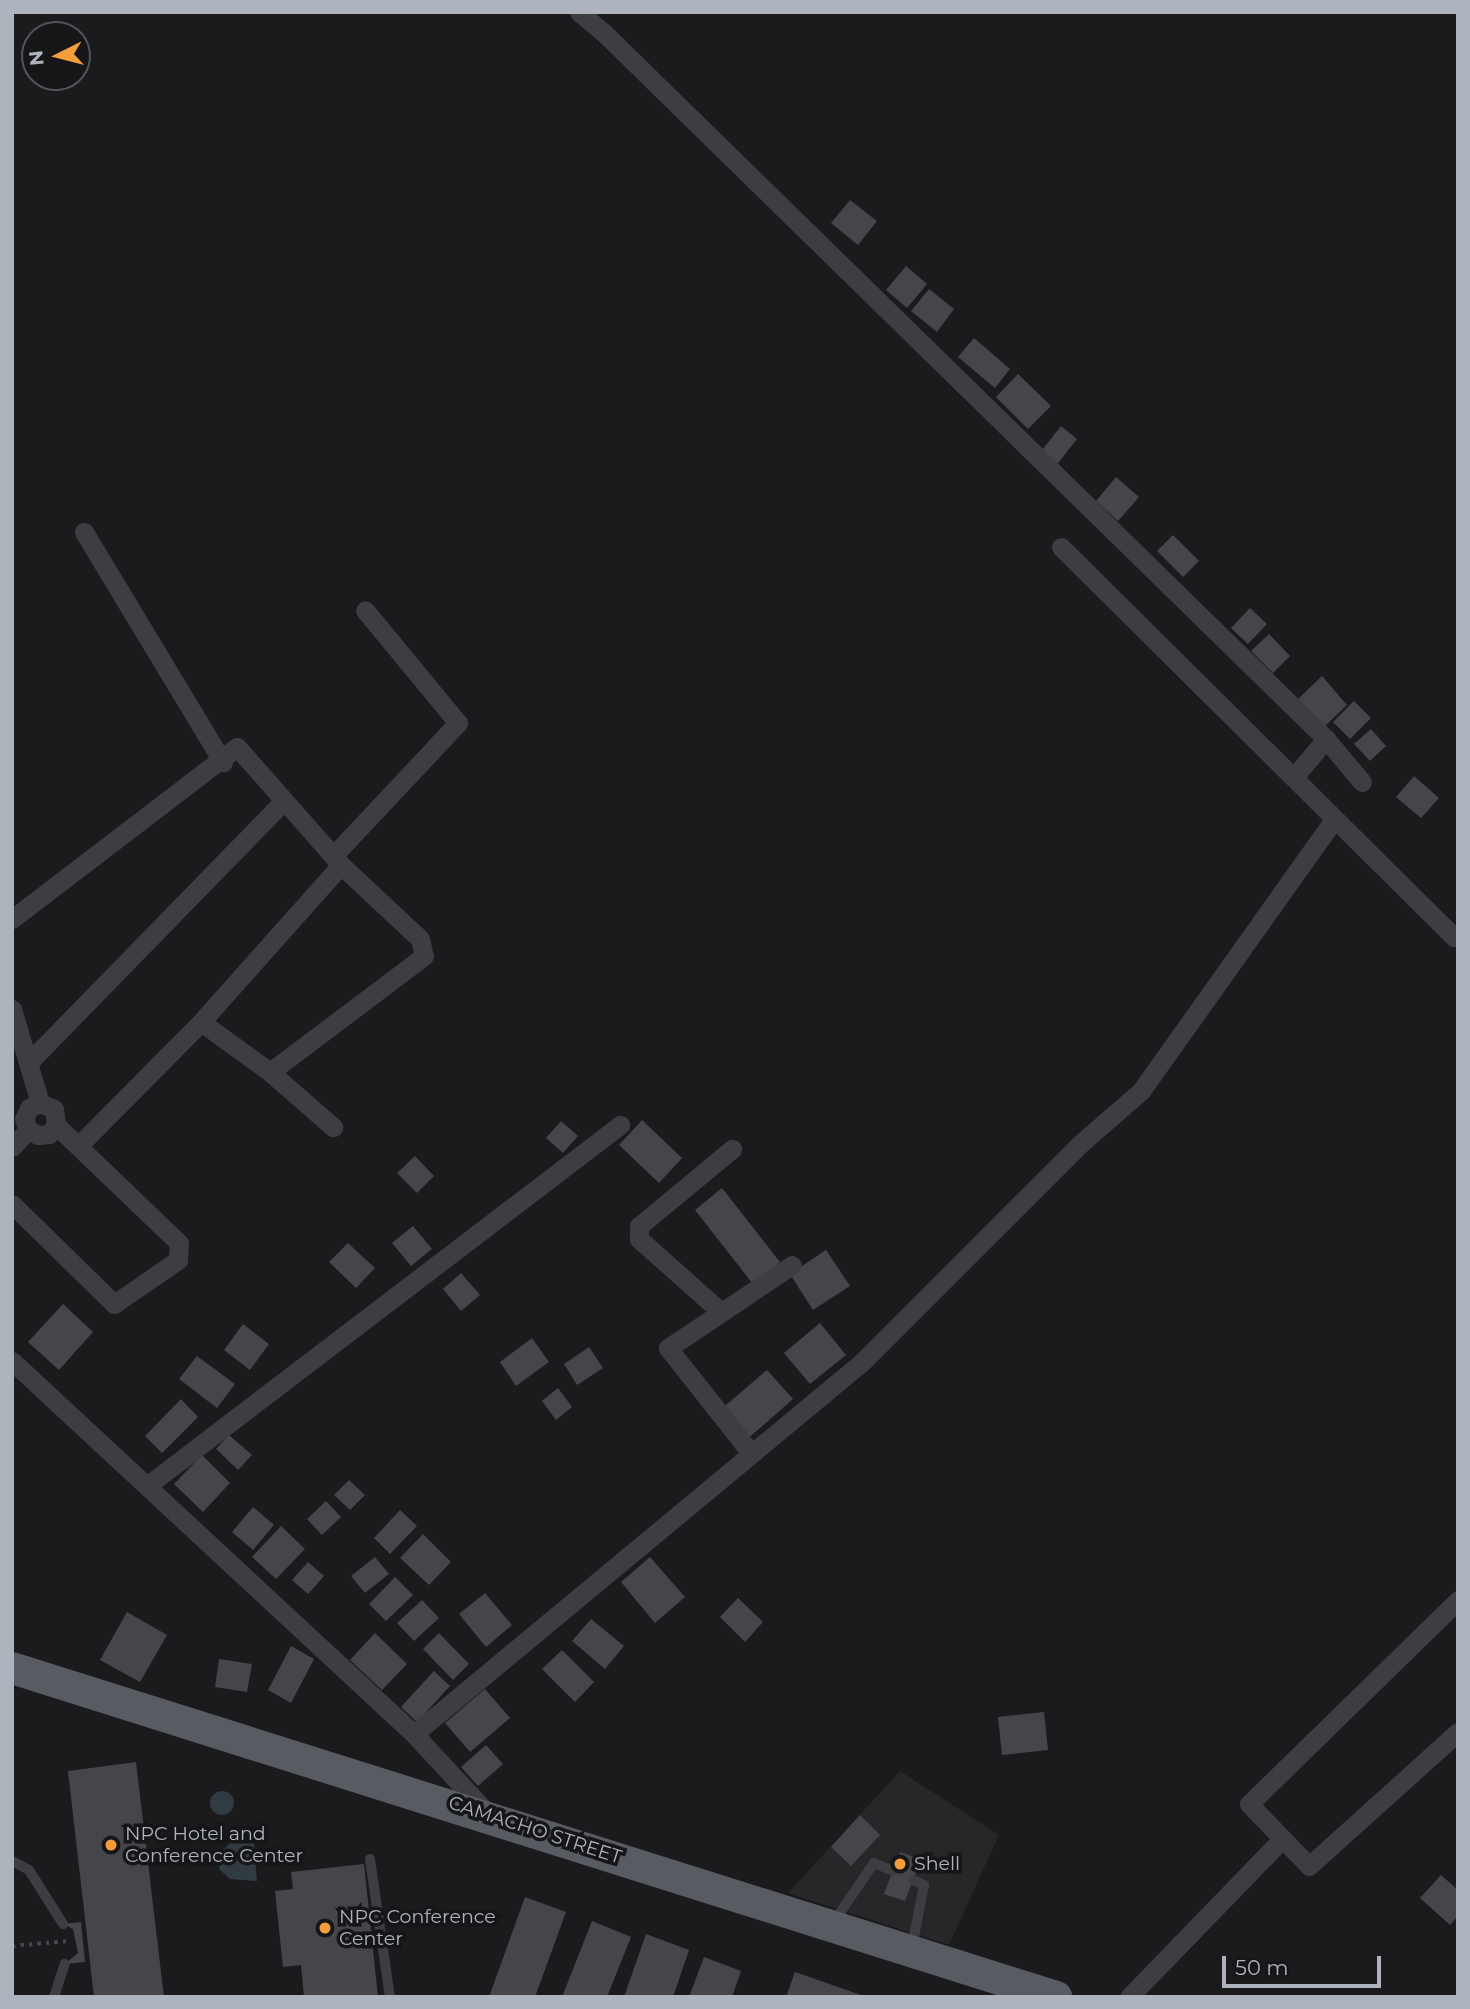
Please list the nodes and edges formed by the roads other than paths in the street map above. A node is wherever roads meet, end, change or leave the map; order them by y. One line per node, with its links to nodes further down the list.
1 (579, 12): 5 (street)
2 (84, 532): 6 (street)
3 (1061, 547): 7 (street)
4 (365, 610): 11 (street)
5 (1326, 738): 7 (street); 8 (street)
6 (223, 762): 9 (street); 12 (street)
7 (1294, 777): 10 (street)
8 (1362, 782)
9 (283, 803): 11 (street); 16 (street)
10 (1334, 819): 13 (street); 30 (street)
11 (337, 860): 15 (street); 17 (street)
12 (12, 919)
13 (1454, 937)
14 (12, 1009): 16 (street)
15 (201, 1022): 17 (street); 23 (street)
16 (30, 1061): 18 (street)
17 (270, 1072): 21 (street)
18 (40, 1102): 19 (street); 22 (street)
19 (57, 1125): 22 (street); 23 (street)
20 (620, 1125): 31 (street)
21 (333, 1127)
22 (28, 1130): 24 (street)
23 (78, 1146): 26 (street)
24 (12, 1147)
25 (732, 1149): 28 (street)
26 (12, 1204)
27 (792, 1265): 28 (street)
28 (721, 1312): 30 (street)
29 (12, 1361): 31 (street)
30 (751, 1454): 35 (street)
31 (148, 1485): 35 (street)
32 (1458, 1600): 37 (street)
33 (12, 1668): 36 (main road, CAMACHO STREET)
34 (1458, 1732): 37 (street)
35 (414, 1734): 36 (street)
36 (488, 1814): 43 (main road, CAMACHO STREET)
37 (1281, 1840): 49 (street)
38 (370, 1859): 47 (lane)
39 (12, 1861): 42 (lane)
40 (893, 1871): 43 (lane)
41 (913, 1880): 44 (lane)
42 (63, 1924)
43 (830, 1928): 44 (main road, CAMACHO STREET)
44 (911, 1954): 48 (main road, CAMACHO STREET)
45 (65, 1964): 46 (lane)
46 (54, 1997)
47 (390, 1997)
48 (1056, 1997)
49 (1129, 1997)

